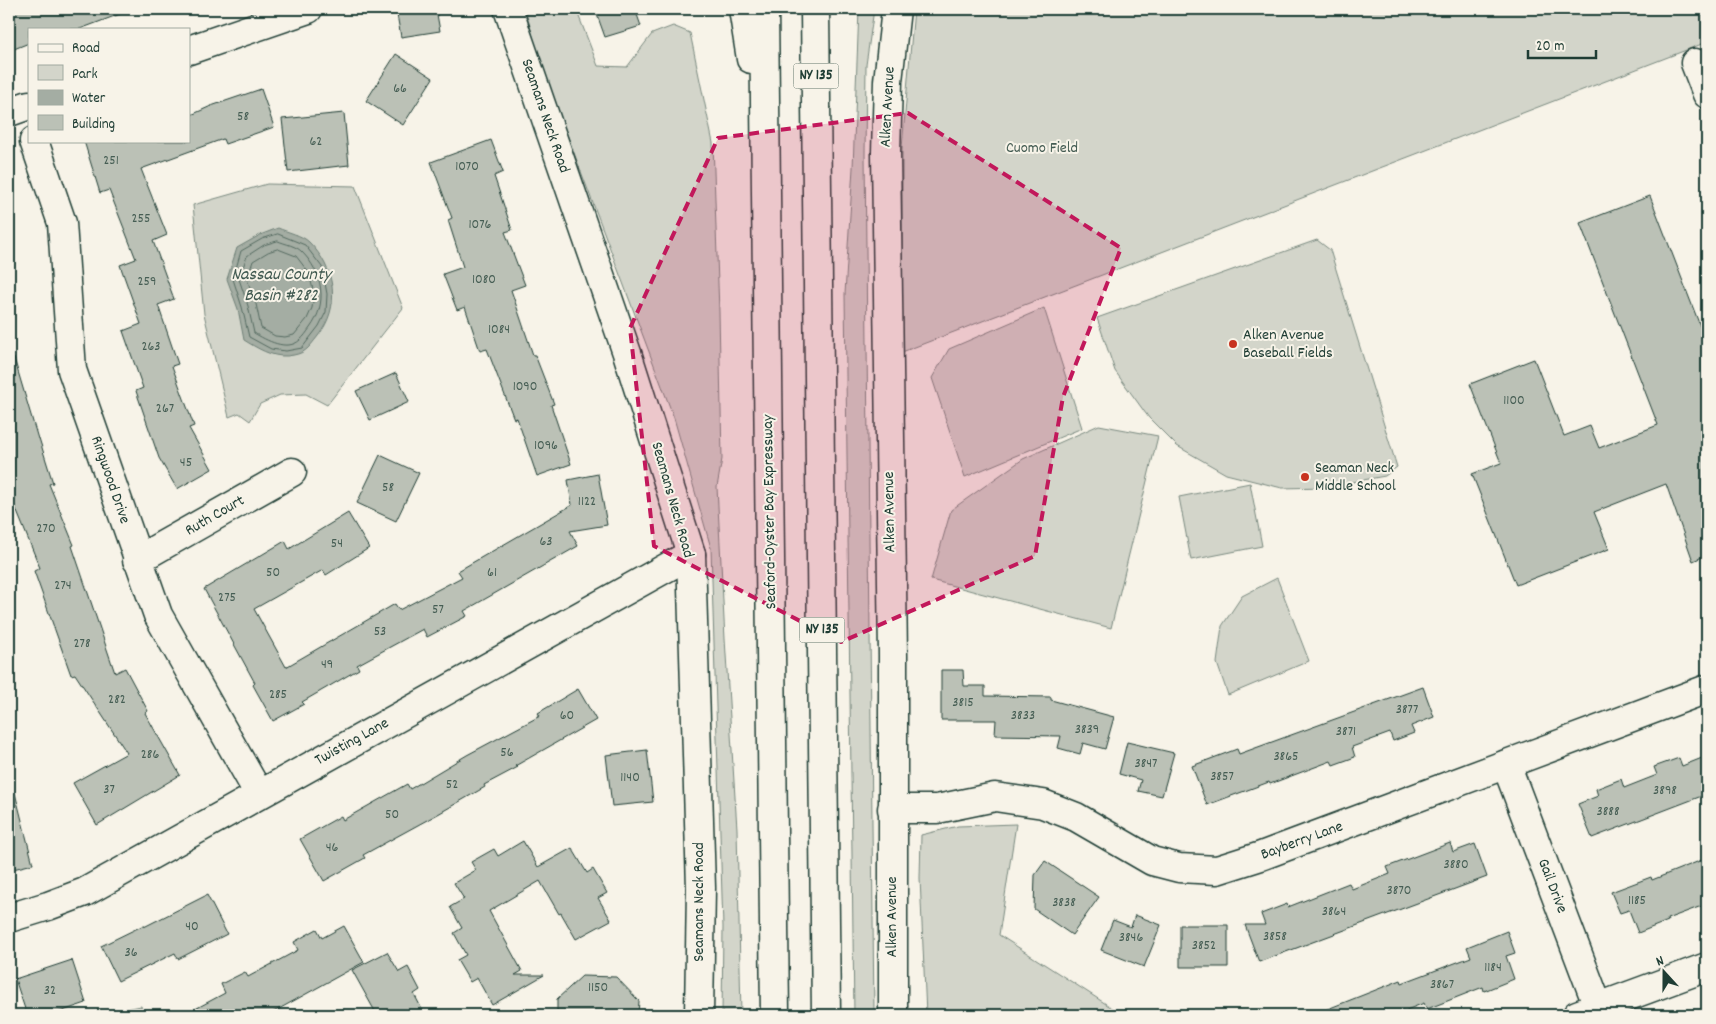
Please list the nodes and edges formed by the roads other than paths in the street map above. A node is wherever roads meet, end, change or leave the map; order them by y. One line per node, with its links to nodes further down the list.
1 (308, 9): 8 (main road)
2 (508, 9): 15 (main road, Seamans Neck Road)
3 (742, 9): 12 (main road)
4 (764, 9): 12 (main road, Seaford-Oyster Bay Expressway)
5 (815, 9): 13 (main road, NY 135)
6 (829, 9): 13 (main road)
7 (896, 9): 20 (main road, Alken Avenue)
8 (190, 50)
9 (1695, 64): 10 (main road)
10 (1707, 94)
11 (34, 142): 16 (main road, Ringwood Drive)
12 (765, 143): 25 (main road, Seaford-Oyster Bay Expressway)
13 (816, 143): 26 (main road, NY 135)
14 (292, 472): 16 (main road, Ruth Court)
15 (691, 554): 19 (main road, Twisting Lane); 24 (main road, Seamans Neck Road)
16 (138, 560): 19 (main road, Ringwood Drive)
17 (1707, 689): 18 (main road, Bayberry Lane)
18 (1506, 764): 20 (main road, Bayberry Lane); 23 (main road, Gail Drive)
19 (259, 794): 21 (main road, Twisting Lane)
20 (892, 810): 27 (main road, Alken Avenue)
21 (9, 918)
22 (1707, 967): 23 (main road)
23 (1588, 1011)
24 (699, 1015)
25 (775, 1015)
26 (826, 1015)
27 (893, 1015)

